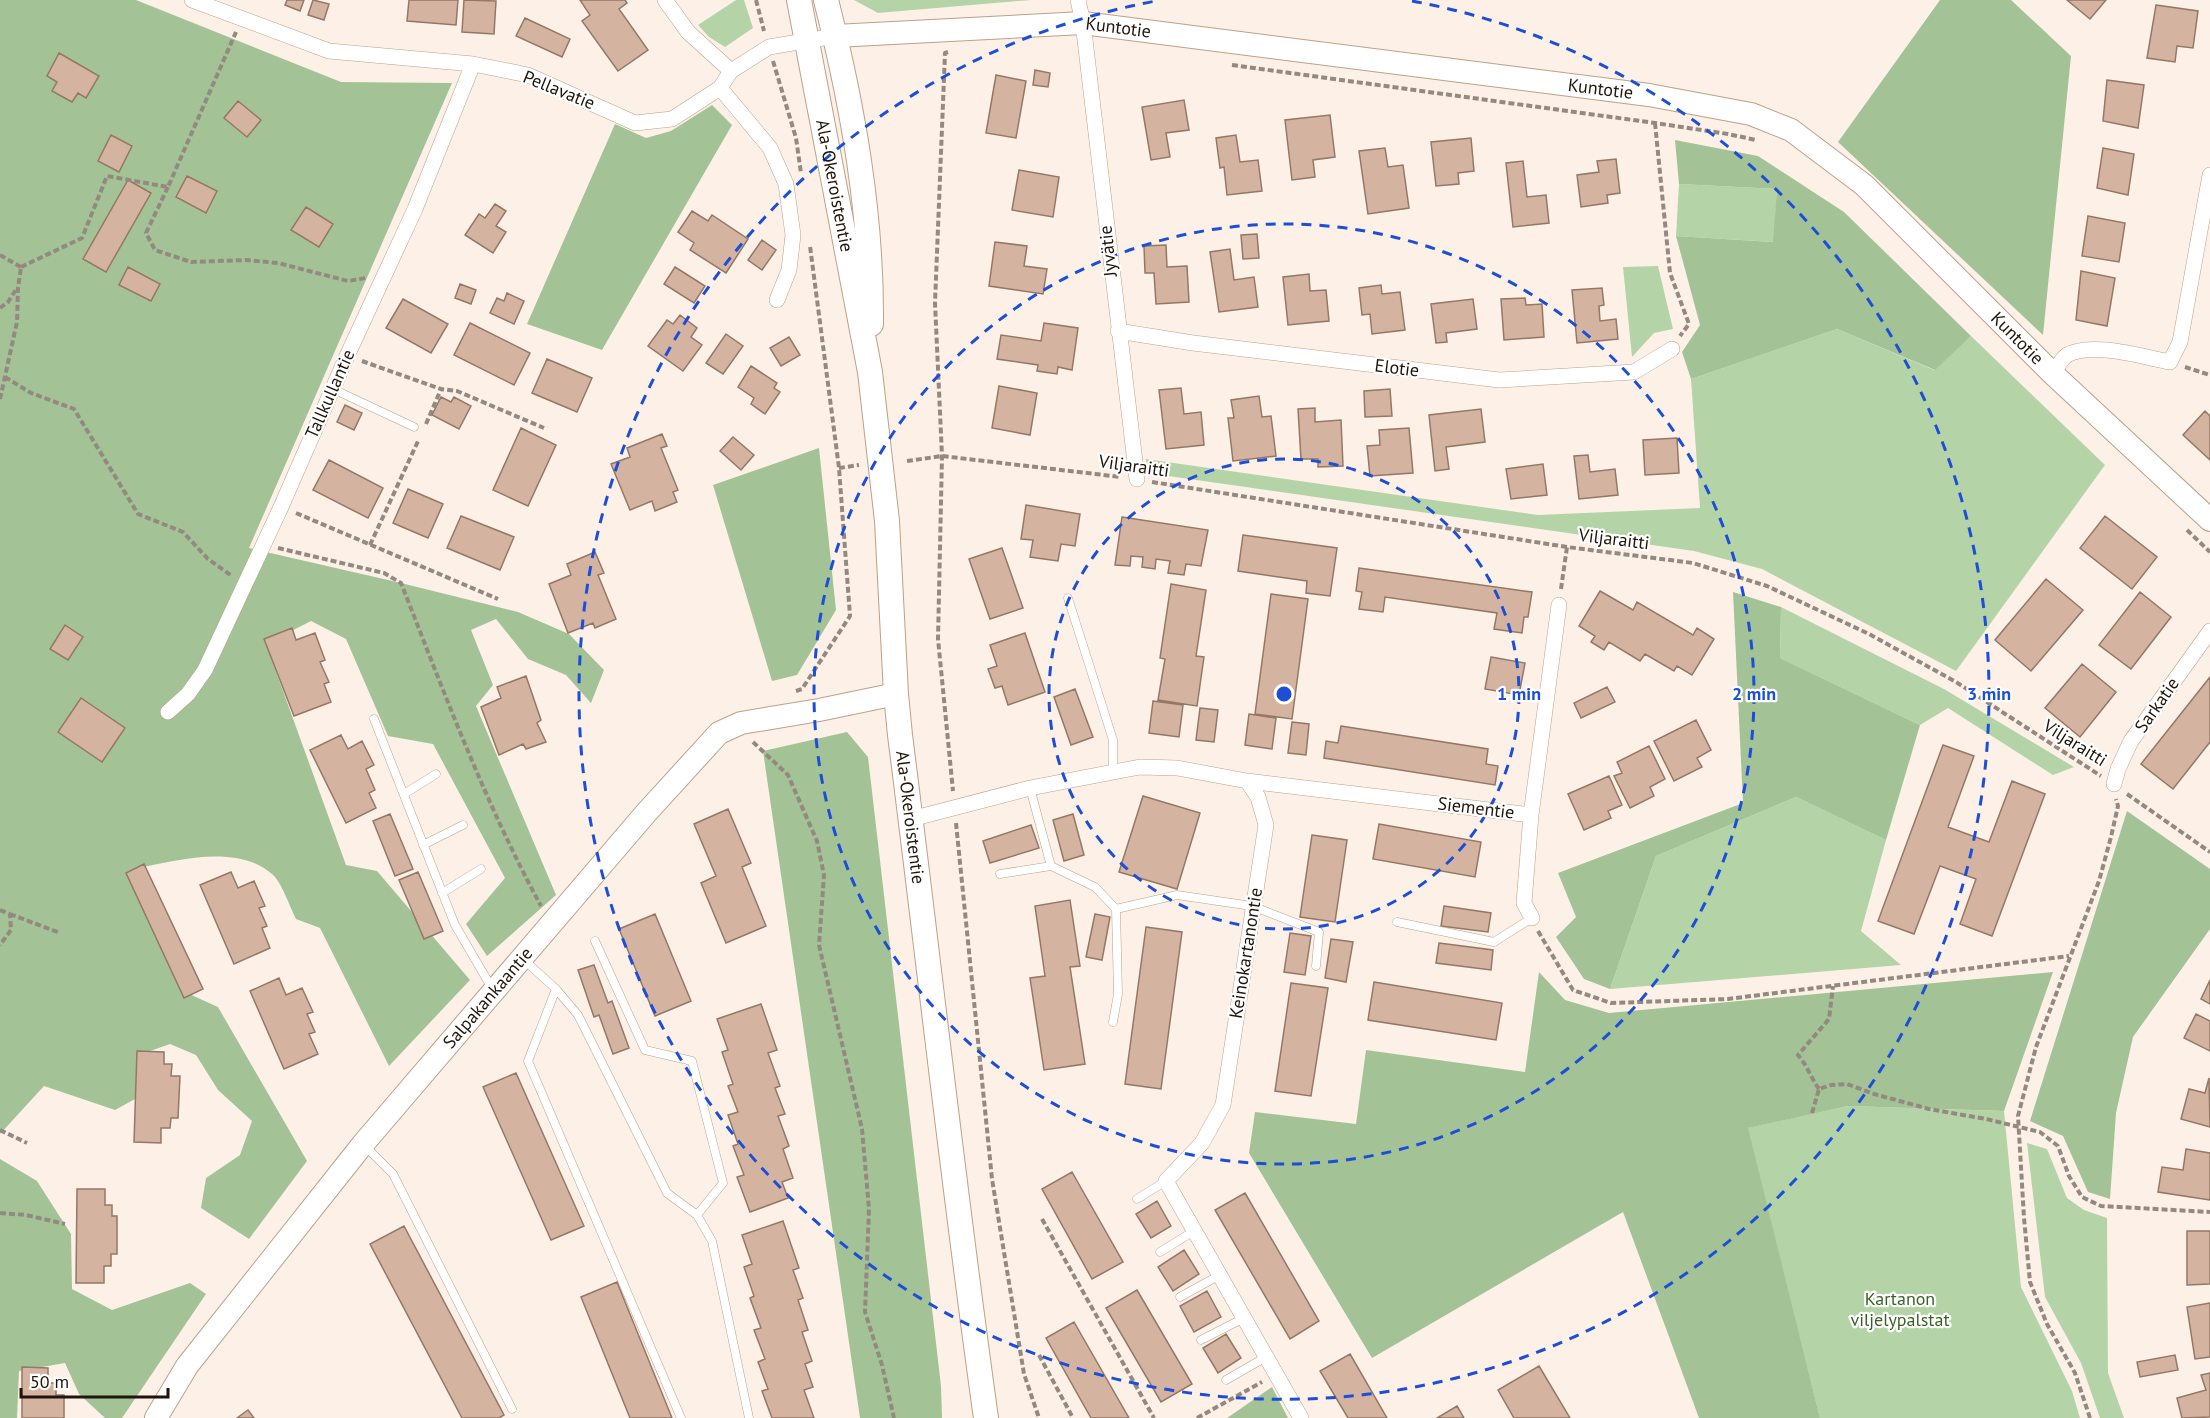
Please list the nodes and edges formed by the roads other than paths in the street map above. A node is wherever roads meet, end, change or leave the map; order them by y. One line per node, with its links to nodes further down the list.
1 (192, 0): 9 (street, Pellavatie)
2 (665, 0): 10 (street)
3 (798, 0): 8 (main road, Ala-Okeroistentie)
4 (826, 0): 7 (main road, Ala-Okeroistentie)
5 (1078, 0): 6 (street, Jyvätie)
6 (1083, 23): 7 (street, Kuntotie); 14 (street, Jyvätie); 17 (street, Kuntotie)
7 (835, 36): 8 (street, Pellavatie); 16 (main road, Ala-Okeroistentie)
8 (807, 41): 10 (street, Pellavatie); 16 (main road, Ala-Okeroistentie)
9 (472, 64): 11 (street, Pellavatie); 18 (street, Tallkullantie)
10 (731, 71): 11 (street, Pellavatie)
11 (720, 88): 13 (street)
12 (2210, 175): 17 (street)
13 (777, 300)
14 (1118, 331): 15 (street, Elotie); 20 (street, Jyvätie)
15 (1672, 349)
16 (870, 372): 25 (main road, Ala-Okeroistentie)
17 (2053, 374): 21 (street, Kuntotie)
18 (333, 389): 19 (lane); 26 (street, Tallkullantie)
19 (414, 427)
20 (1137, 479)
21 (2210, 520)
22 (1068, 598): 28 (lane)
23 (1559, 605): 34 (street, Siementie)
24 (2210, 631): 31 (street, Sarkatie)
25 (896, 694): 35 (main road, Ala-Okeroistentie); 47 (street, Salpakankaantie)
26 (168, 712)
27 (374, 719): 33 (lane)
28 (1113, 771): 30 (street); 32 (street)
29 (436, 774): 33 (lane)
30 (1247, 781): 34 (street, Siementie); 42 (street, Keinokartanontie)
31 (2114, 784)
32 (1030, 788): 35 (street); 38 (lane)
33 (404, 794): 37 (lane)
34 (1531, 814): 44 (street)
35 (911, 819): 58 (main road, Ala-Okeroistentie)
36 (463, 825): 37 (lane)
37 (423, 845): 41 (lane)
38 (1051, 866): 40 (lane); 43 (lane)
39 (481, 869): 41 (lane)
40 (1000, 874)
41 (442, 893): 50 (lane)
42 (1252, 906): 43 (lane); 48 (lane); 53 (street, Keinokartanontie)
43 (1116, 909): 51 (lane)
44 (1532, 918): 45 (lane)
45 (1397, 922)
46 (595, 941): 55 (lane)
47 (521, 958): 49 (lane); 50 (street, Salpakankaantie)
48 (1316, 966)
49 (556, 989): 55 (lane); 67 (lane)
50 (494, 991): 52 (street, Salpakankaantie)
51 (1113, 1022)
52 (363, 1144): 65 (lane); 66 (street, Salpakankaantie)
53 (1166, 1181): 54 (lane); 56 (street)
54 (1137, 1199)
55 (697, 1215): 68 (lane)
56 (1194, 1231): 57 (lane); 59 (street)
57 (1160, 1252)
58 (964, 1261): 69 (main road, Ala-Okeroistentie); 70 (main road, Ala-Okeroistentie)
59 (1220, 1275): 60 (lane); 61 (street)
60 (1180, 1297)
61 (1244, 1318): 62 (lane); 63 (street)
62 (1201, 1340)
63 (1266, 1357): 64 (lane); 71 (street)
64 (1226, 1380)
65 (512, 1409)
66 (156, 1418)
67 (681, 1418)
68 (749, 1418)
69 (972, 1418)
70 (986, 1418)
71 (1301, 1418)

